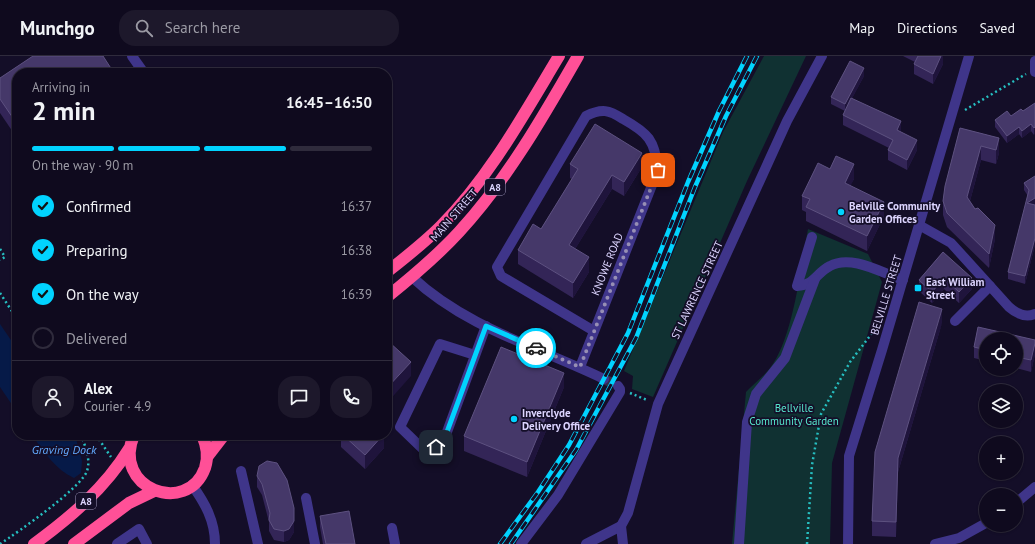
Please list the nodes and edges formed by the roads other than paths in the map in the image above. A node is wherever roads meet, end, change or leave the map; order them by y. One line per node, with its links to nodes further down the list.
1 (132, 56): 6 (street)
2 (559, 56): 9 (highway, MAIN STREET / A8)
3 (578, 56): 10 (highway, MAIN STREET / A8)
4 (822, 56): 33 (street, ST LAWRENCE STREET)
5 (969, 56): 7 (street, BELVILLE STREET)
6 (140, 68)
7 (919, 225): 12 (street, BELVILLE STREET); 13 (street)
8 (812, 237): 11 (street)
9 (392, 268)
10 (412, 277): 14 (highway, MAIN STREET / A8); 17 (street)
11 (814, 280): 12 (street); 47 (street)
12 (903, 280): 48 (street, BELVILLE STREET)
13 (990, 286): 15 (street); 16 (street)
14 (392, 293)
15 (1035, 314)
16 (955, 321)
17 (486, 326): 19 (street); 20 (street)
18 (594, 331): 18 (street, KNOWE ROAD); 20 (street, KNOWE ROAD)
19 (475, 355): 19 (street)
20 (580, 367): 21 (street)
21 (604, 379)
22 (619, 387): 44 (street)
23 (131, 440): 30 (highway, A8); 36 (highway, A8)
24 (205, 440): 26 (highway)
25 (220, 440): 26 (highway, A8)
26 (207, 456): 28 (highway, A8)
27 (241, 471): 41 (street)
28 (192, 484): 30 (highway, A8); 40 (street)
29 (1035, 487): 31 (street)
30 (154, 491): 37 (highway, A8)
31 (1023, 497)
32 (306, 498): 42 (street)
33 (621, 526): 45 (street); 46 (street)
34 (979, 527): 49 (street)
35 (392, 528): 43 (street)
36 (34, 544)
37 (74, 544)
38 (117, 544): 39 (street)
39 (147, 544)
40 (215, 544)
41 (258, 544)
42 (315, 544)
43 (395, 544)
44 (521, 544)
45 (586, 544)
46 (623, 544)
47 (739, 544)
48 (848, 544)
49 (935, 544)

